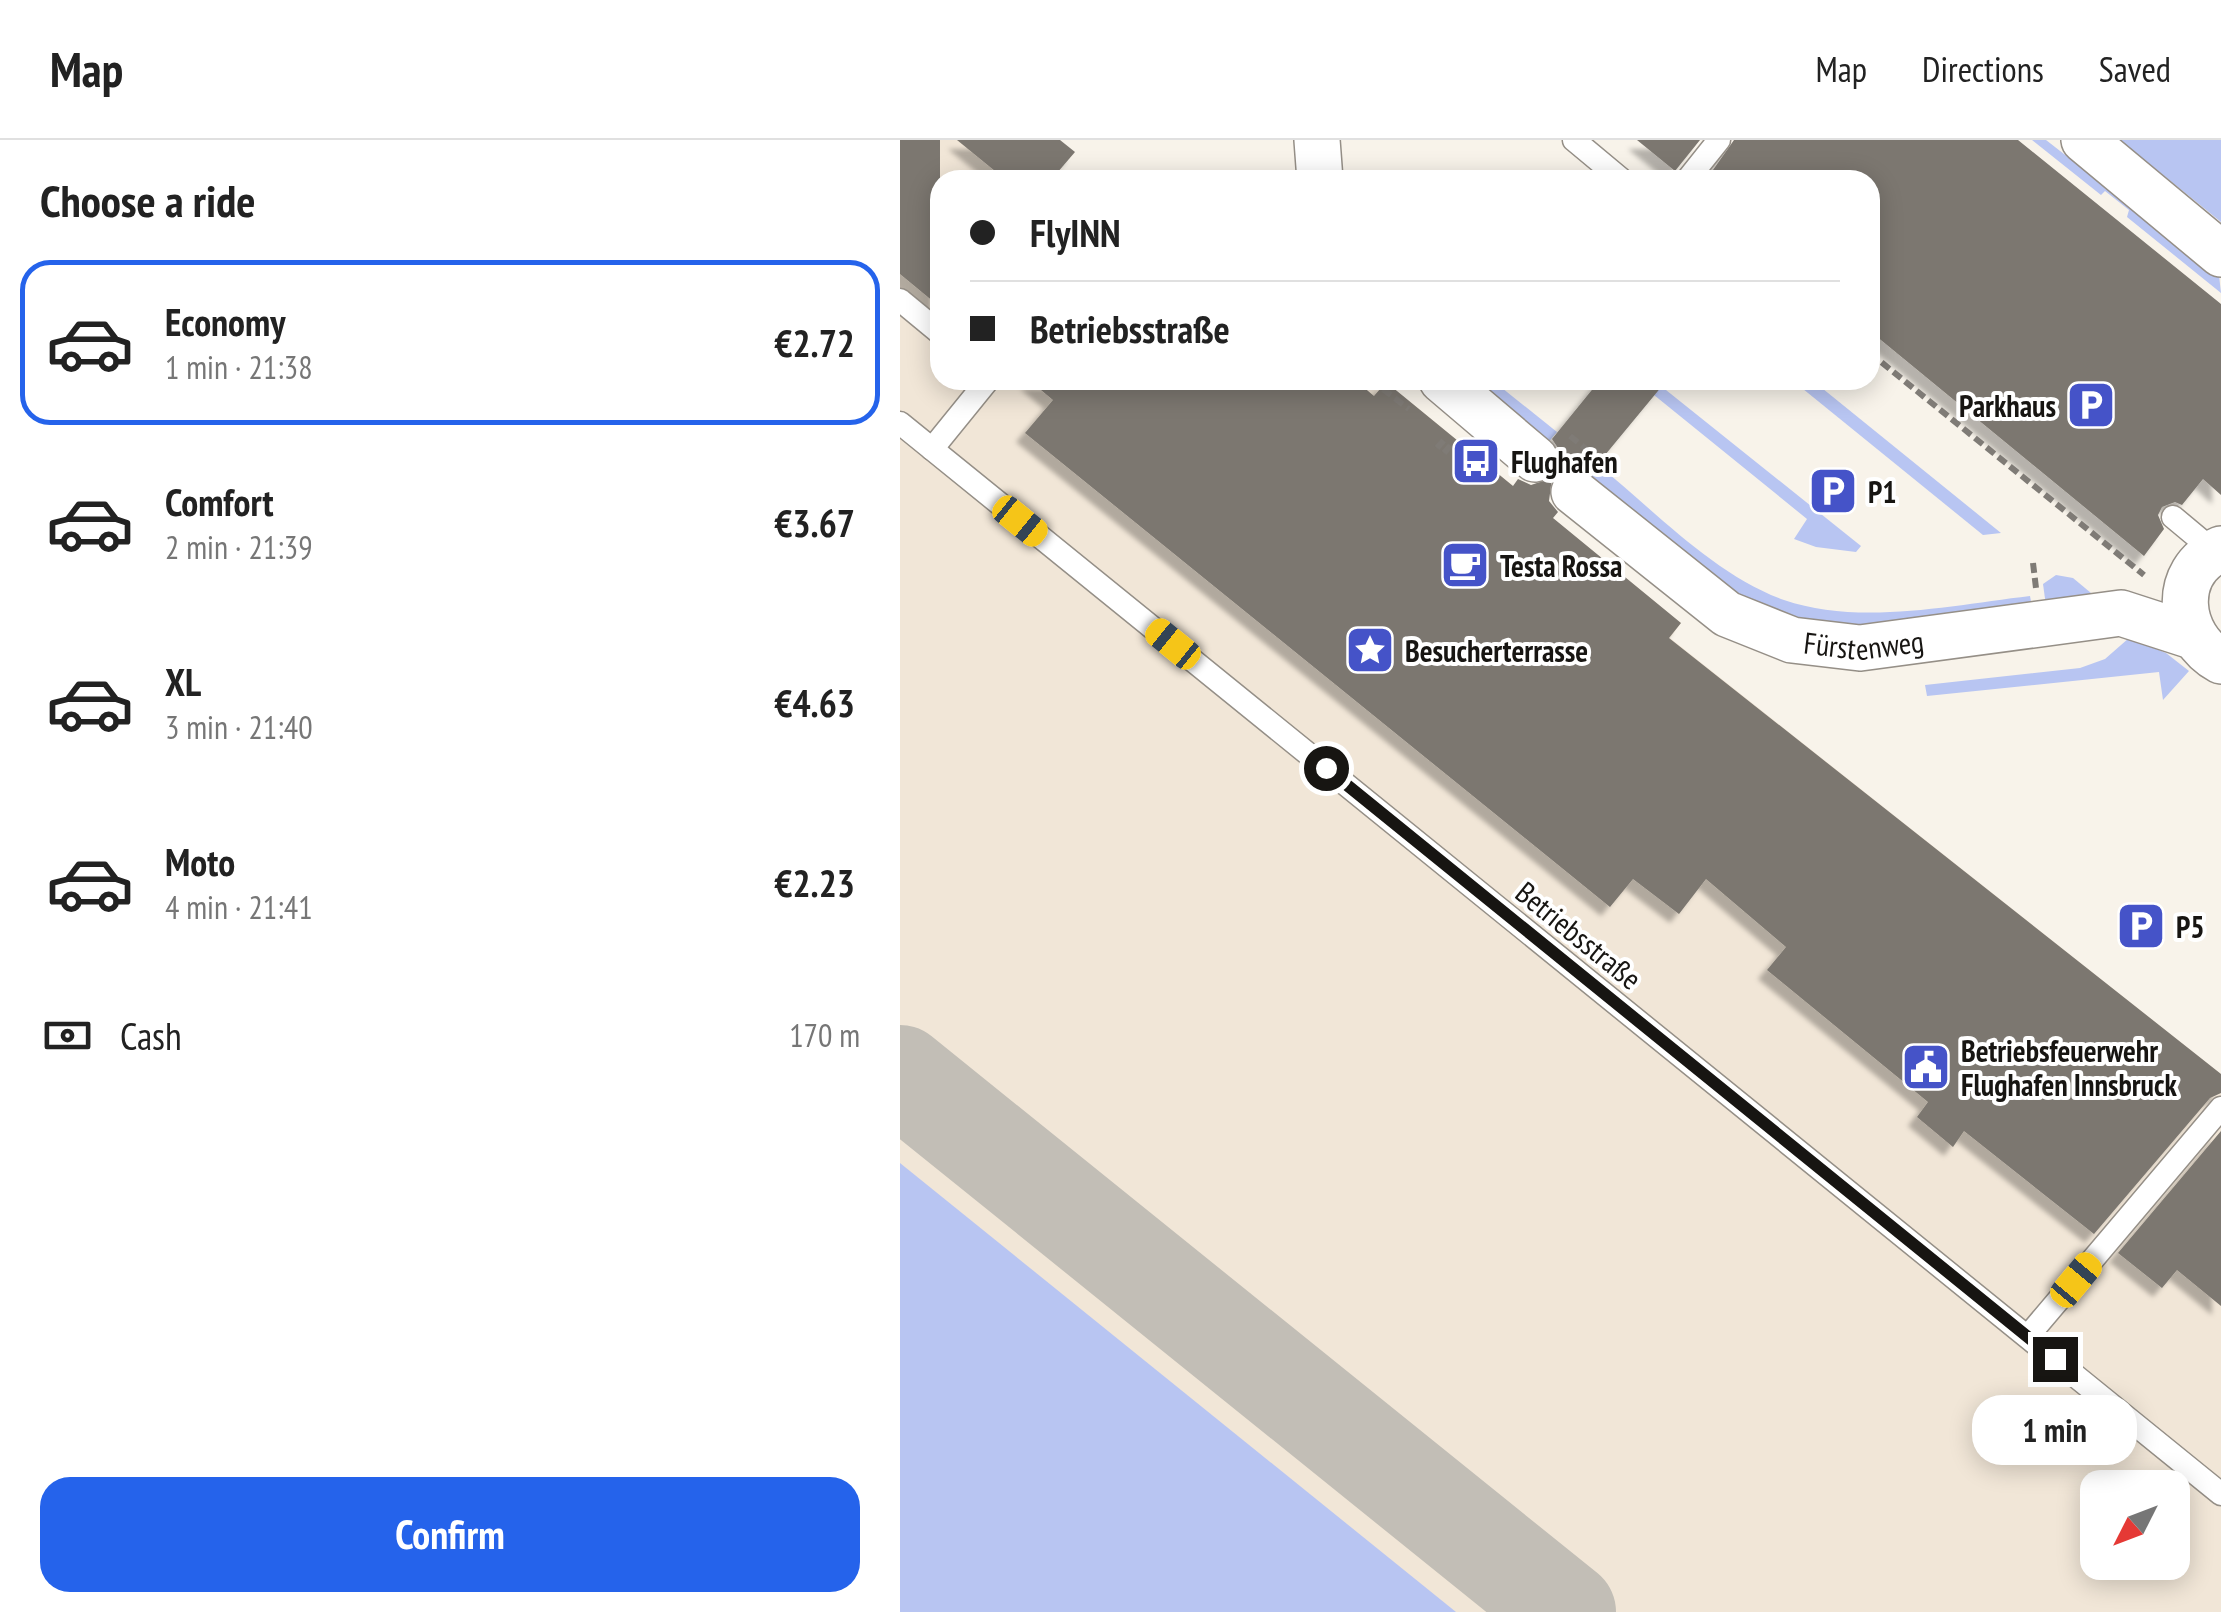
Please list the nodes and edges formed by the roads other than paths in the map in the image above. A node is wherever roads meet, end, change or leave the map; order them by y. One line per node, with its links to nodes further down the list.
1 (1317, 140): 5 (street)
2 (1574, 140): 6 (lane)
3 (1719, 140): 7 (lane)
4 (2084, 140): 8 (street)
5 (1319, 170)
6 (1610, 170)
7 (1695, 170)
8 (2221, 254)
9 (900, 300): 10 (lane)
10 (930, 325)
11 (980, 390): 15 (lane)
12 (1458, 390): 14 (street)
13 (900, 422): 15 (lane, Betriebsstraße)
14 (1552, 447)
15 (932, 448): 21 (lane, Betriebsstraße)
16 (1583, 473): 19 (street, Fürstenweg)
17 (2173, 516): 18 (lane)
18 (2218, 550): 19 (street)
19 (2207, 648)
20 (2221, 1108): 21 (lane)
21 (2028, 1336): 22 (lane, Betriebsstraße)
22 (2221, 1494)

